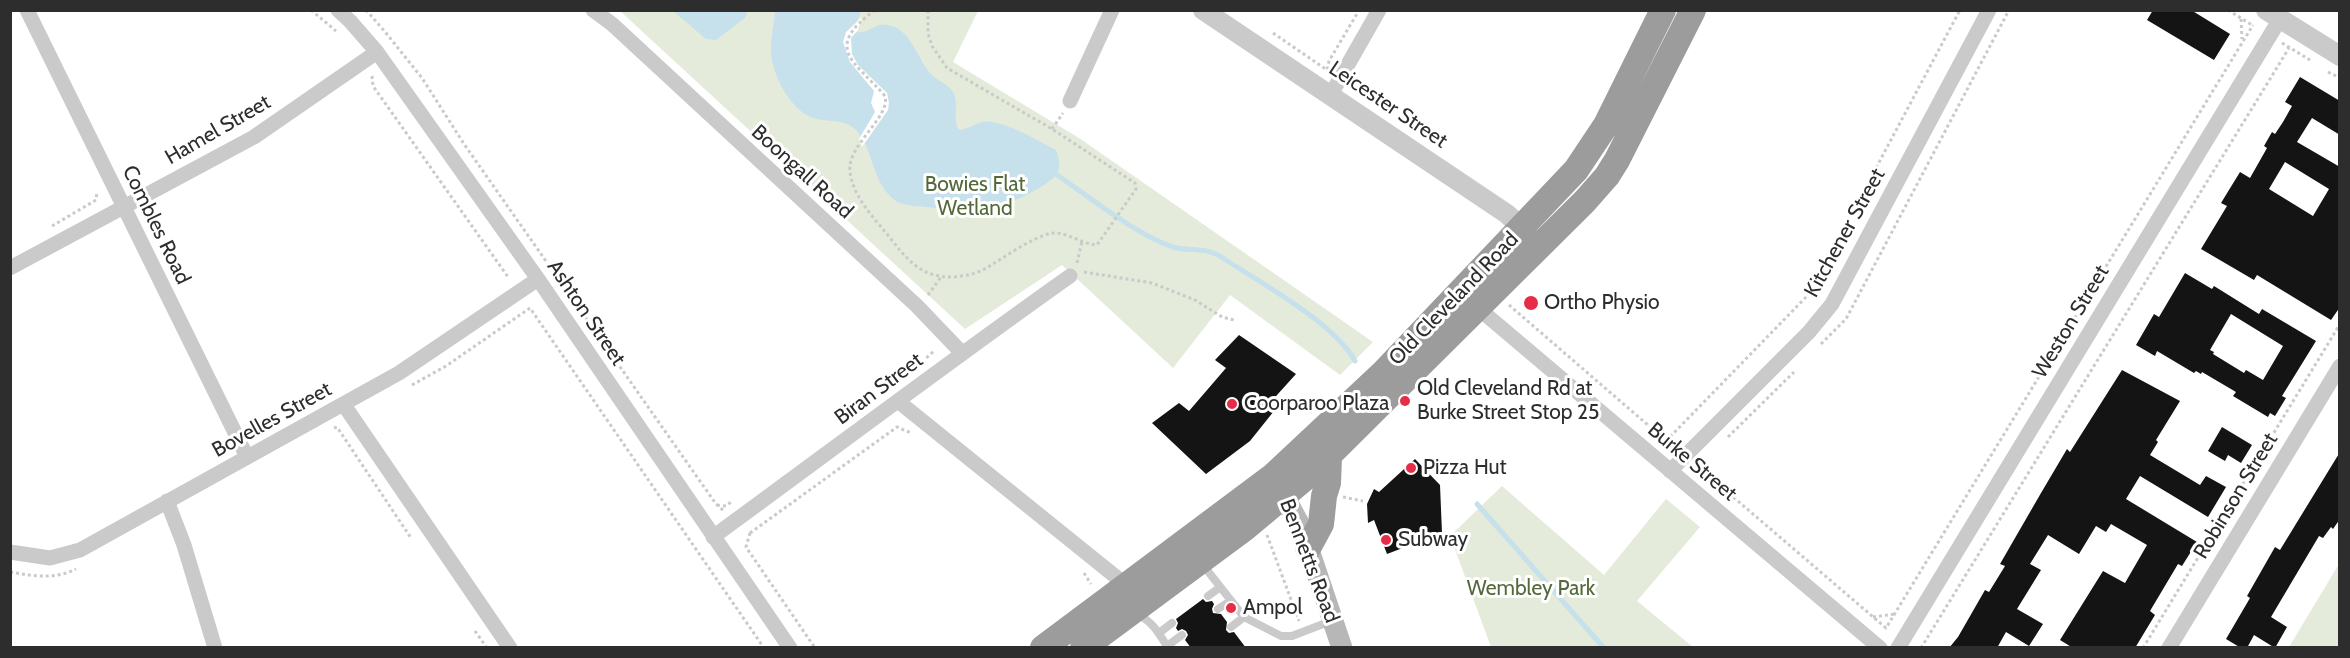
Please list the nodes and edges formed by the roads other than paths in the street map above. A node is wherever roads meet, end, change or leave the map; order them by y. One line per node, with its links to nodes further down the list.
1 (27, 10): 15 (street, Combles Road)
2 (338, 10): 11 (street, Ashton Street)
3 (592, 10): 22 (street, Boongall Road)
4 (1112, 10): 14 (street)
5 (1203, 10): 13 (street, Leicester Street)
6 (1379, 10): 13 (street)
7 (1663, 10): 16 (highway, Old Cleveland Road)
8 (1693, 10): 17 (highway, Old Cleveland Road)
9 (1989, 10): 28 (street, Kitchener Street)
10 (2273, 15): 12 (street); 55 (street, Weston Street)
11 (377, 52): 15 (street, Hamel Street); 20 (street, Ashton Street)
12 (2339, 54)
13 (1330, 96): 16 (street, Leicester Street)
14 (1070, 101)
15 (124, 207): 18 (street, Hamel Street); 26 (street, Combles Road)
16 (1522, 228): 17 (street, Leicester Street); 29 (highway, Old Cleveland Road)
17 (1540, 246): 21 (highway, Old Cleveland Road)
18 (10, 268)
19 (1073, 273): 22 (street, Biran Street)
20 (538, 279): 25 (street, Bovelles Street); 31 (street, Ashton Street)
21 (1478, 308): 27 (highway, Old Cleveland Road); 28 (street, Burke Street)
22 (962, 353): 24 (street, Biran Street)
23 (2340, 366): 56 (street, Robinson Street)
24 (899, 402): 31 (street, Biran Street); 35 (street)
25 (344, 405): 26 (street, Bovelles Street); 50 (street)
26 (247, 457): 30 (street, Bovelles Street)
27 (1329, 457): 29 (highway, Old Cleveland Road); 32 (highway)
28 (1670, 471): 54 (street, Burke Street)
29 (1279, 485): 32 (main road, Bennetts Road); 34 (highway, Old Cleveland Road); 35 (highway, Old Cleveland Road)
30 (167, 501): 33 (street, Bovelles Street); 49 (street)
31 (713, 537): 51 (street, Ashton Street)
32 (1308, 548): 42 (main road, Bennetts Road)
33 (10, 552)
34 (1200, 561): 36 (lane); 40 (highway, Old Cleveland Road)
35 (1126, 585): 52 (highway, Old Cleveland Road)
36 (1219, 588): 37 (lane); 38 (lane)
37 (1208, 596)
38 (1230, 601): 39 (lane); 41 (lane)
39 (1218, 609)
40 (1130, 613): 45 (lane); 47 (highway, Old Cleveland Road)
41 (1244, 617): 42 (lane); 44 (lane)
42 (1333, 620): 53 (main road, Bennetts Road)
43 (1172, 623): 45 (lane)
44 (1231, 627)
45 (1159, 633): 48 (lane)
46 (1182, 635): 48 (lane)
47 (1095, 641)
48 (1167, 647)
49 (215, 648)
50 (510, 648)
51 (790, 648)
52 (1043, 648)
53 (1342, 648)
54 (1880, 648)
55 (1898, 648)
56 (2169, 648)

